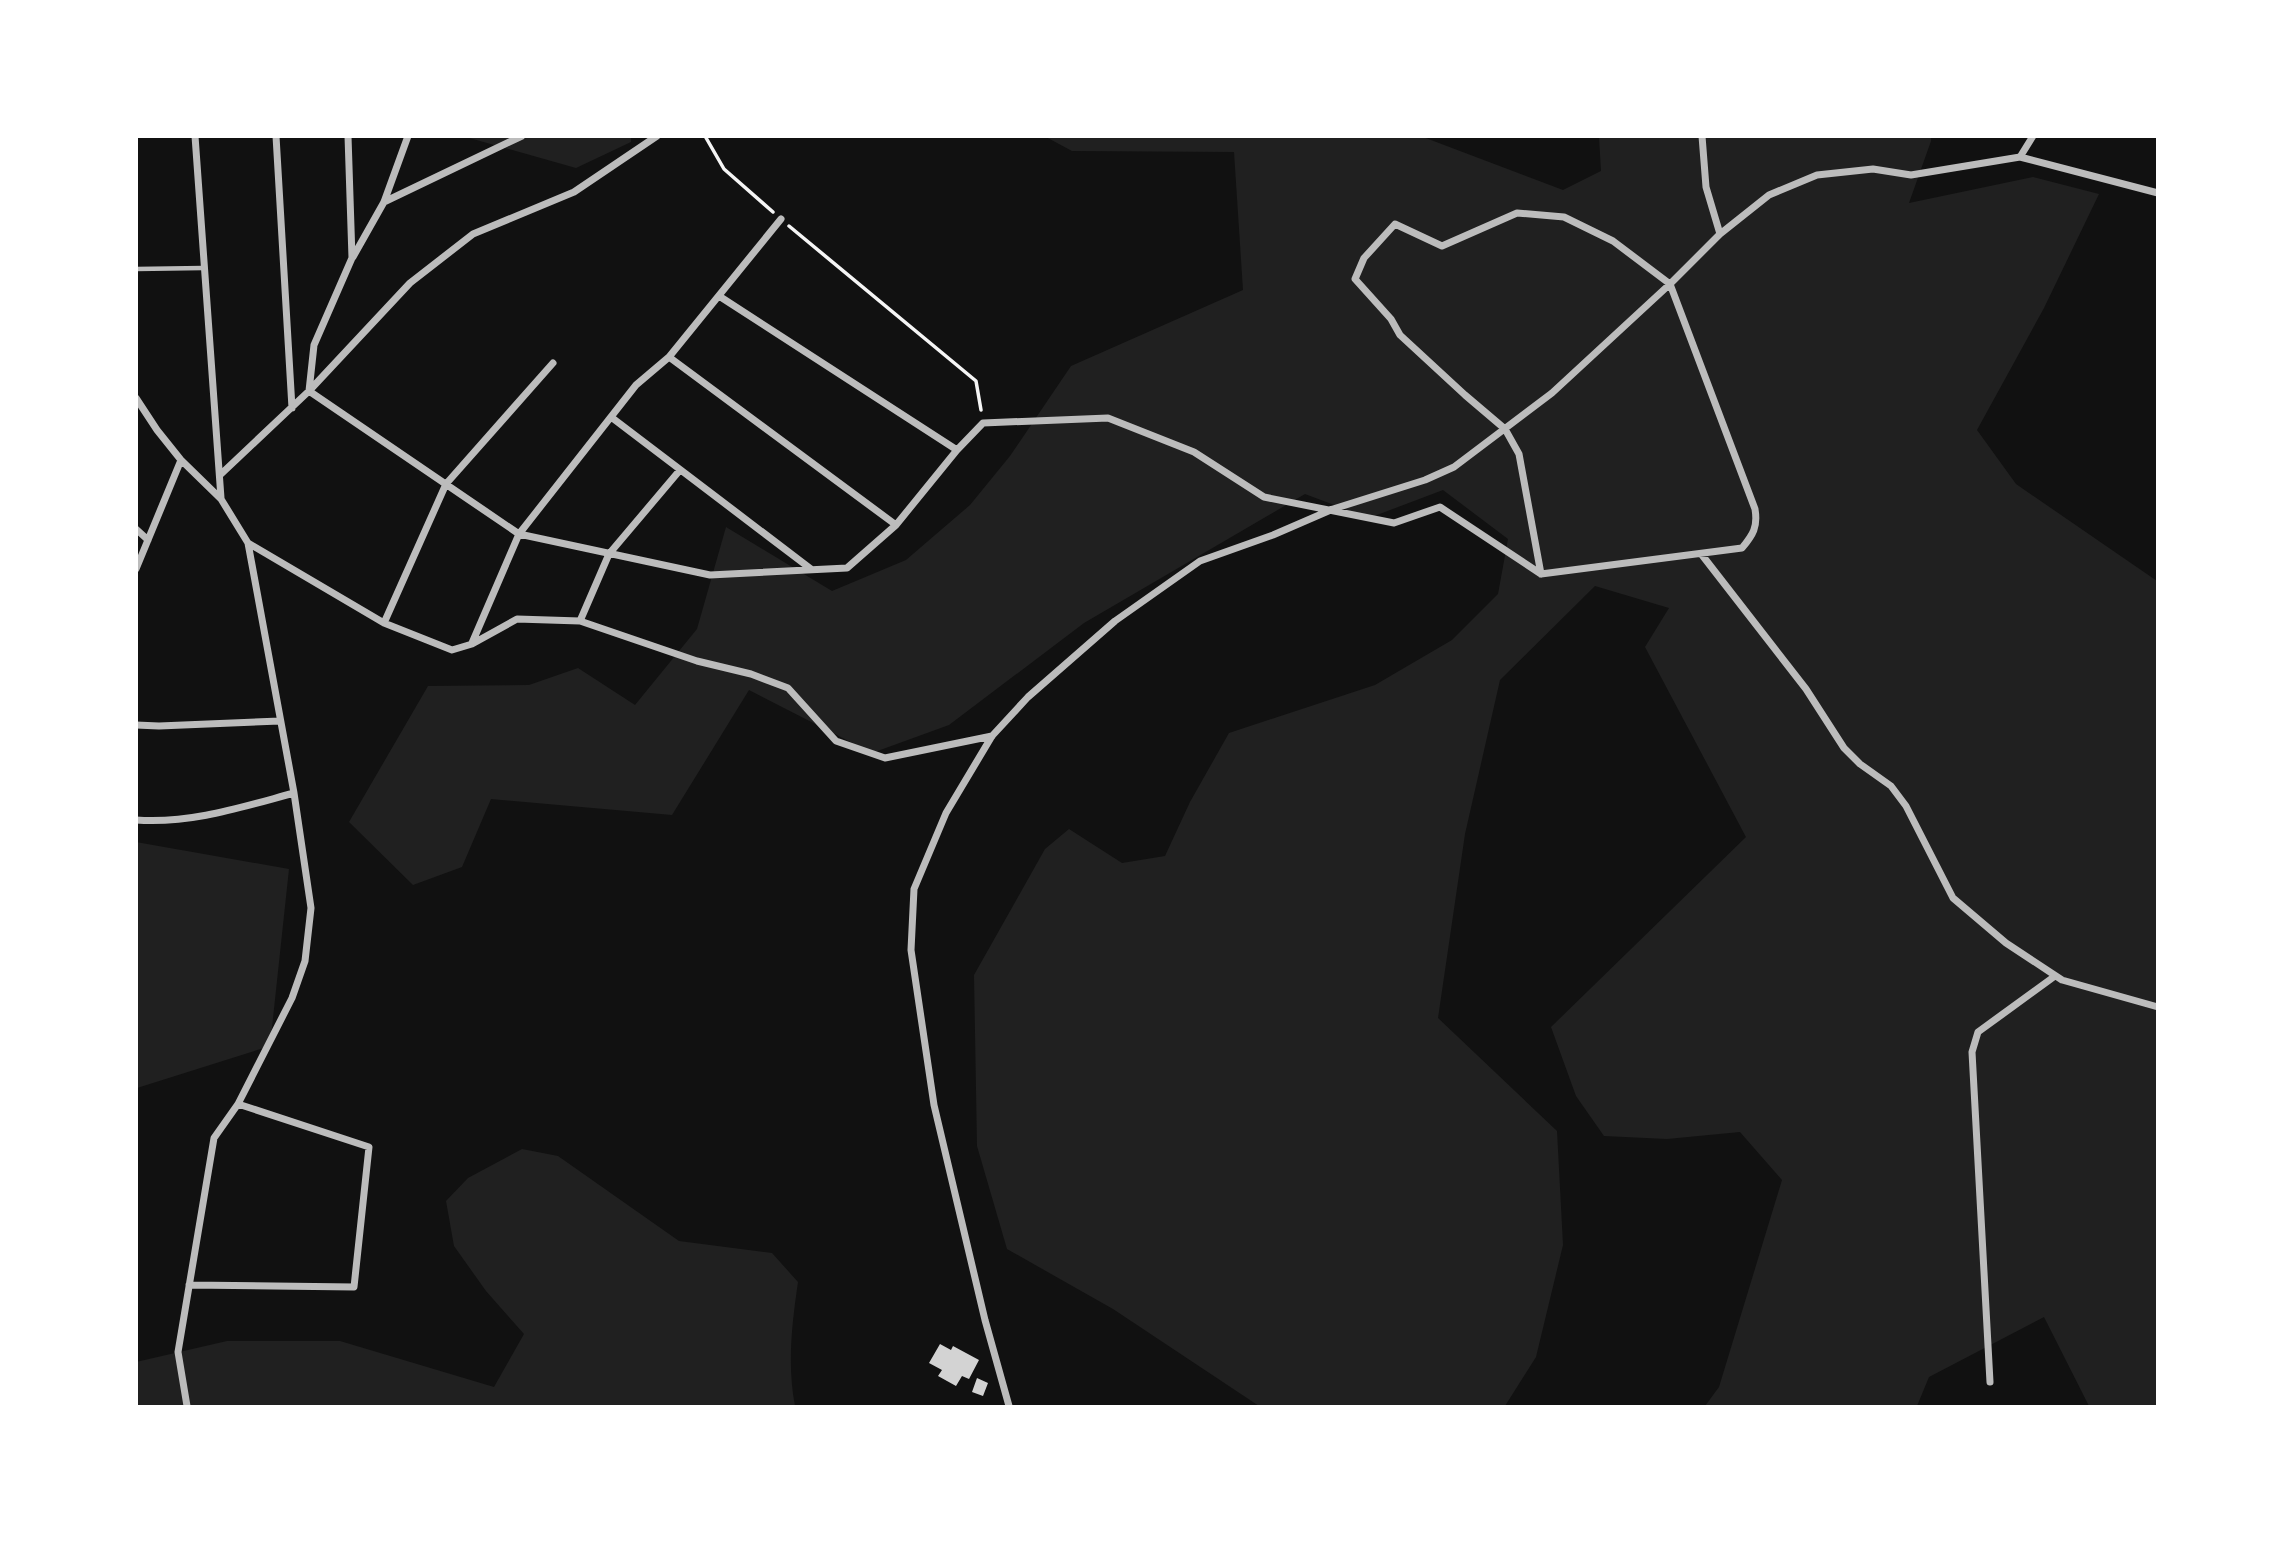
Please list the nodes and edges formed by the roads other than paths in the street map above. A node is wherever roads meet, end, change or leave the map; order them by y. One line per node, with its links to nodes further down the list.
1 (195, 136): 15 (street)
2 (276, 136): 23 (street)
3 (348, 136): 14 (street)
4 (408, 136): 11 (street)
5 (522, 136): 11 (street)
6 (657, 136): 21 (street)
7 (1702, 136): 13 (street)
8 (2033, 136): 9 (street)
9 (2020, 157): 10 (street); 13 (street)
10 (2158, 192)
11 (384, 202): 14 (street)
12 (781, 219): 18 (street)
13 (1720, 234): 17 (street)
14 (352, 258): 21 (street)
15 (204, 268): 16 (lane); 29 (street)
16 (136, 269)
17 (1670, 284): 25 (street); 25 (street); 39 (street)
18 (719, 296): 19 (street); 26 (street)
19 (669, 357): 24 (street); 33 (street)
20 (553, 363): 30 (street)
21 (309, 391): 23 (street); 30 (street)
22 (136, 398): 27 (street)
23 (292, 408): 29 (street)
24 (611, 417): 28 (street); 35 (street)
25 (1505, 429): 32 (street); 42 (street)
26 (957, 450): 32 (street); 33 (street)
27 (181, 460): 31 (street); 36 (street)
28 (680, 470): 38 (street); 41 (street)
29 (220, 475): 31 (street)
30 (446, 484): 35 (street); 44 (street)
31 (221, 499): 37 (street)
32 (1333, 509): 42 (street); 48 (street)
33 (896, 525): 41 (street)
34 (136, 529): 36 (street)
35 (519, 534): 38 (street); 45 (street)
36 (148, 540): 40 (street)
37 (248, 543): 44 (street); 46 (street)
38 (609, 554): 41 (street); 43 (street)
39 (1702, 555): 42 (street); 51 (street)
40 (136, 569)
41 (811, 569)
42 (1541, 574)
43 (580, 621): 45 (street); 48 (street)
44 (384, 623): 45 (street)
45 (472, 644)
46 (281, 721): 47 (street); 49 (street)
47 (136, 725)
48 (992, 736): 57 (street)
49 (294, 793): 50 (street); 53 (street)
50 (136, 820)
51 (2055, 976): 52 (street); 55 (street)
52 (2158, 1007)
53 (238, 1104): 54 (street); 54 (street)
54 (189, 1285): 56 (street)
55 (1990, 1382)
56 (187, 1406)
57 (1009, 1406)

